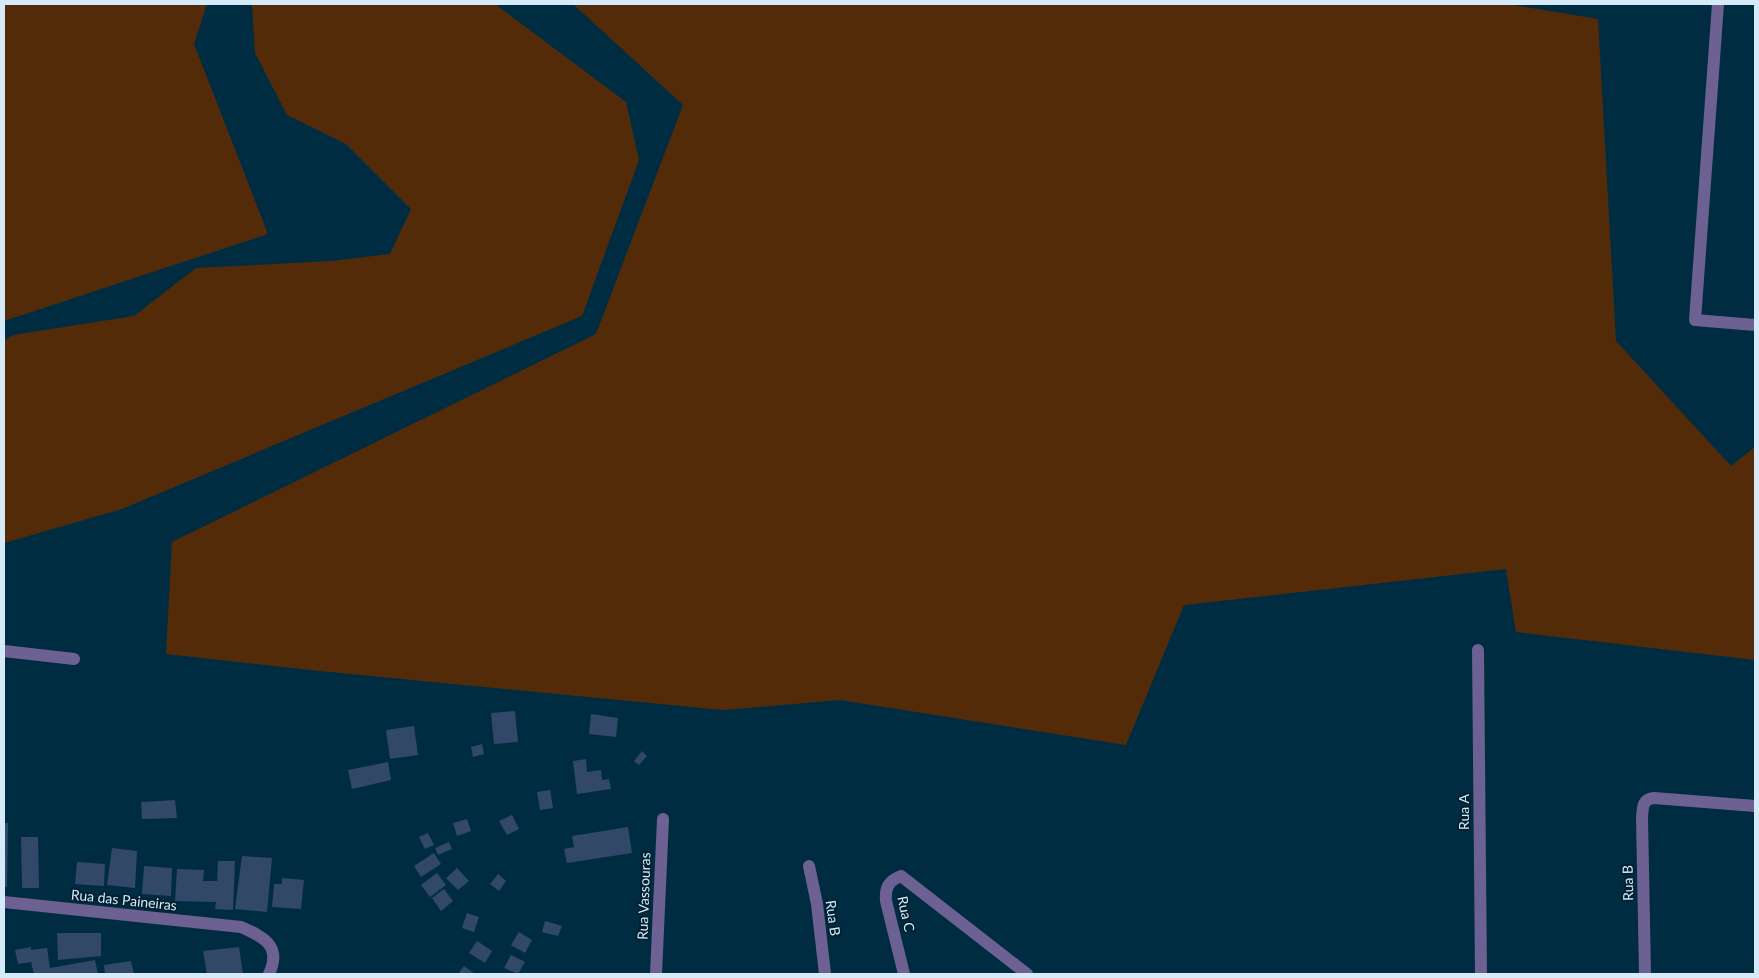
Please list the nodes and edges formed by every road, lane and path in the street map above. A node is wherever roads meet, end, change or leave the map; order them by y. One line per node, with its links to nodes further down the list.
1 (1718, 4): 2 (street)
2 (1755, 325)
3 (1478, 650): 15 (street, Rua A)
4 (4, 651): 5 (street)
5 (74, 659)
6 (1755, 806): 16 (street, Rua B)
7 (663, 819): 11 (street, Rua Vassouras)
8 (810, 866): 12 (street, Rua B)
9 (4, 902): 10 (street, Rua das Paineiras)
10 (269, 974)
11 (656, 974)
12 (825, 974)
13 (904, 974): 14 (street, Rua C)
14 (1027, 974)
15 (1481, 974)
16 (1645, 974)

